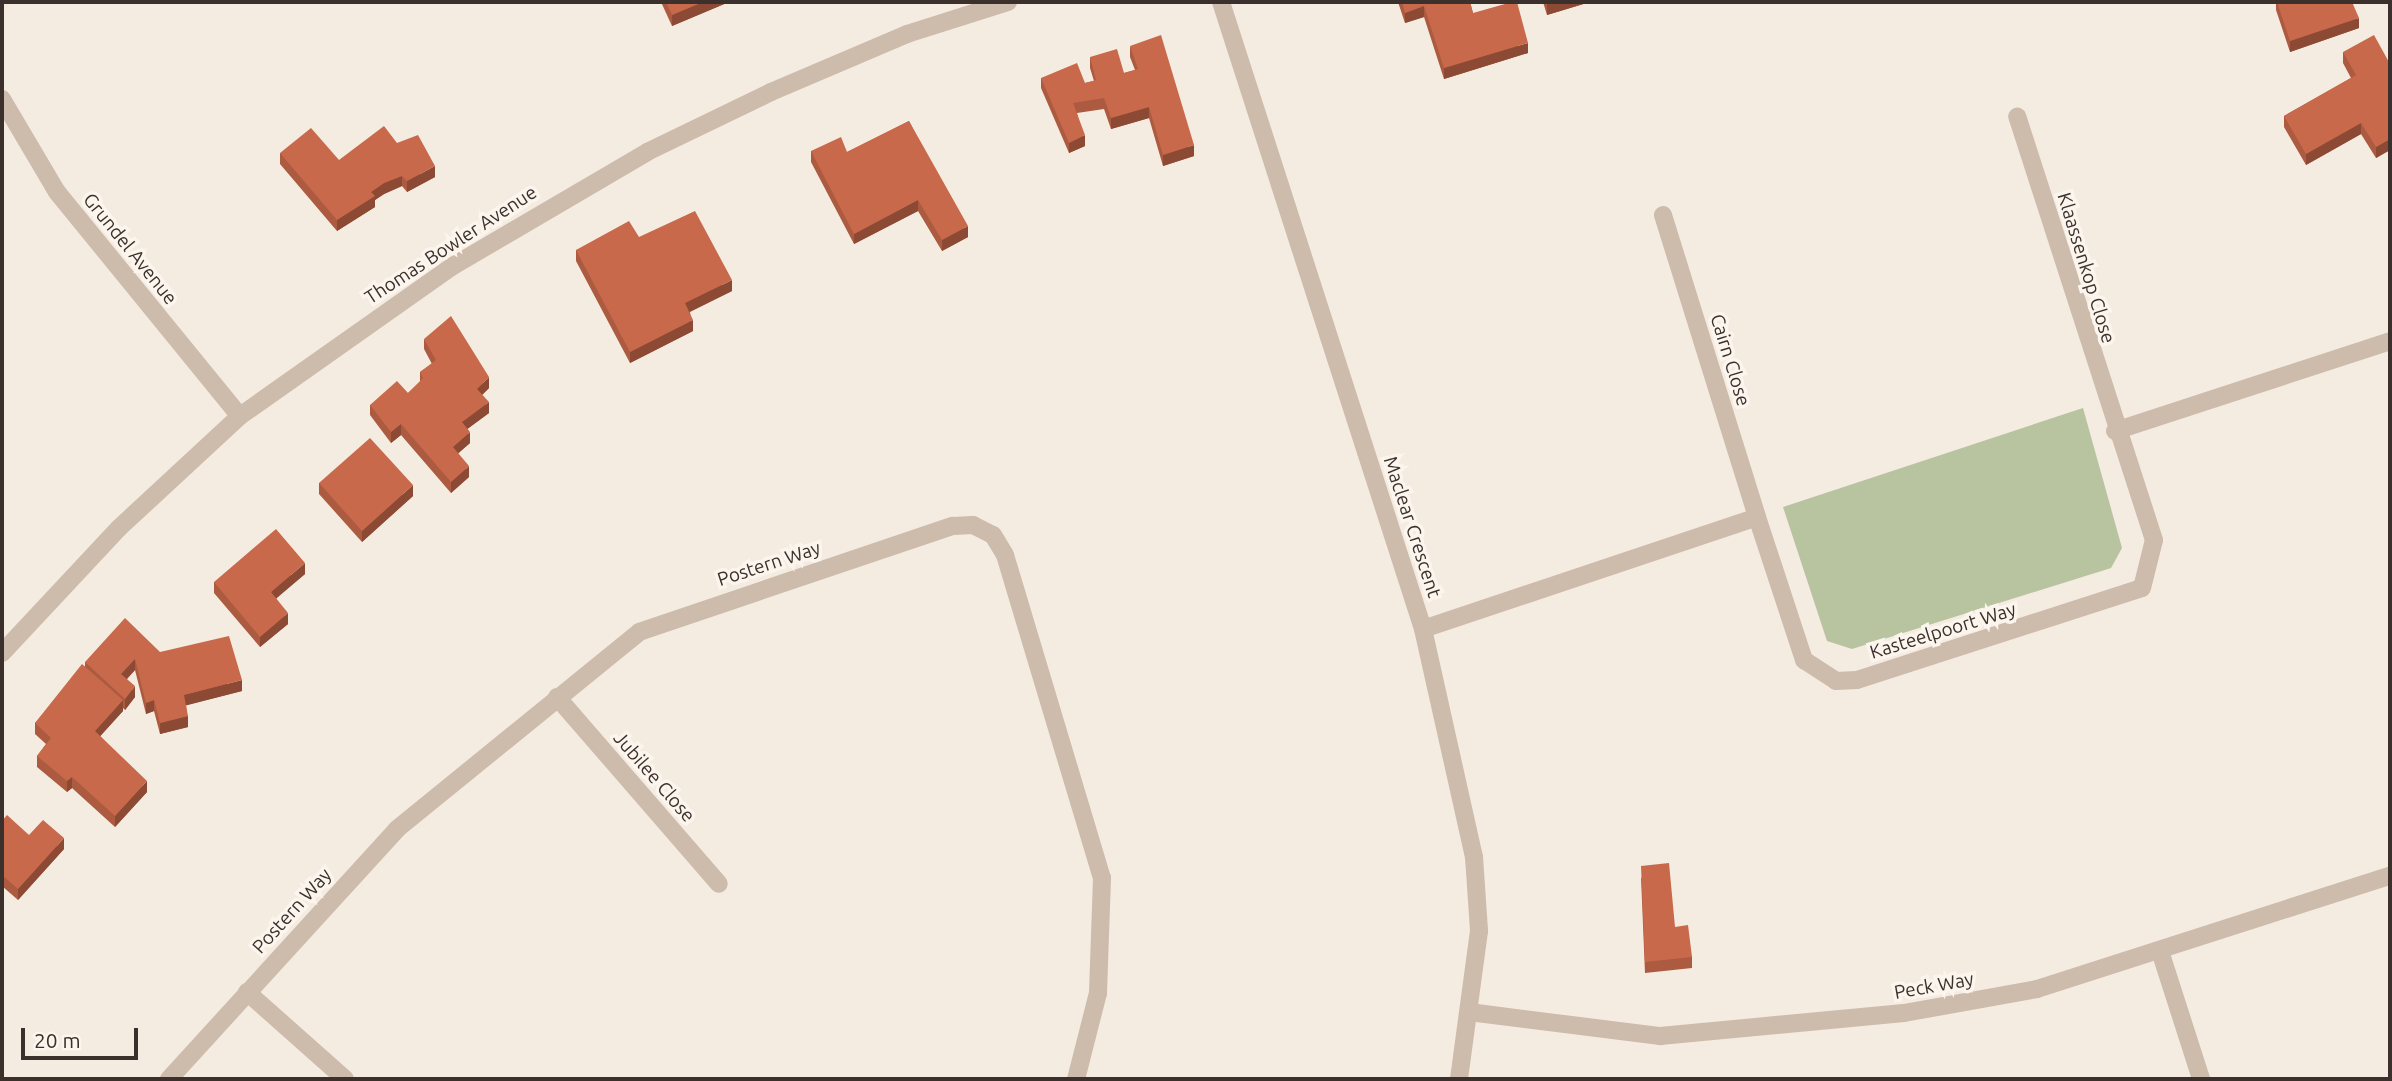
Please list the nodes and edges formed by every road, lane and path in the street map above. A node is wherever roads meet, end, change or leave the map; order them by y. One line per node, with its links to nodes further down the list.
1 (1008, 2): 7 (street, Thomas Bowler Avenue)
2 (1221, 2): 10 (street, Maclear Crescent)
3 (2, 99): 7 (street, Grundel Avenue)
4 (2017, 117): 8 (street, Klaassenkop Close)
5 (1663, 215): 9 (street, Cairn Close)
6 (2390, 341): 8 (street)
7 (240, 416): 11 (street, Thomas Bowler Avenue)
8 (2115, 431): 9 (street, Kasteelpoort Way)
9 (1757, 517): 10 (street)
10 (1423, 629): 17 (street, Maclear Crescent)
11 (2, 653)
12 (557, 697): 14 (street, Jubilee Close); 16 (street, Postern Way); 20 (street, Postern Way)
13 (2390, 876): 15 (street, Peck Way)
14 (719, 884)
15 (2160, 951): 17 (street, Peck Way); 22 (street)
16 (247, 992): 18 (street, Postern Way); 19 (street)
17 (1469, 1012): 21 (street, Maclear Crescent)
18 (169, 1079)
19 (345, 1079)
20 (1076, 1079)
21 (1459, 1079)
22 (2201, 1079)

